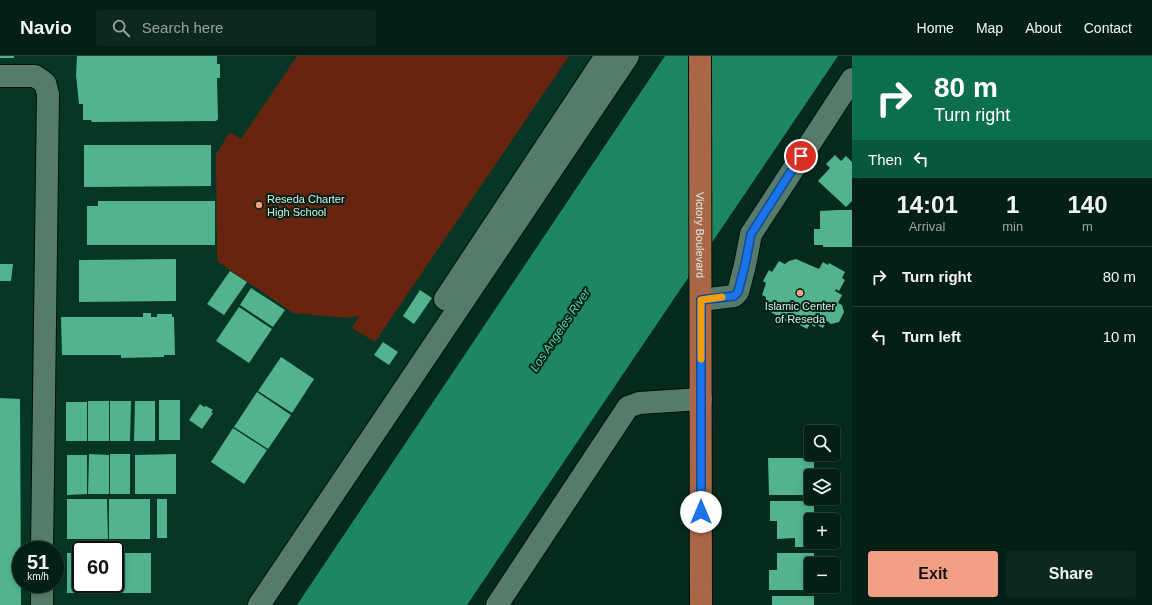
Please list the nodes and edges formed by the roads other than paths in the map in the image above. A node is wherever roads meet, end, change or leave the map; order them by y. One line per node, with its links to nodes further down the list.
1 (606, 56): 6 (lane)
2 (628, 56): 12 (lane)
3 (700, 56): 7 (main road, Victory Boulevard)
4 (0, 76): 9 (lane)
5 (852, 79): 7 (lane)
6 (444, 299)
7 (701, 310): 8 (main road, Victory Boulevard)
8 (701, 399): 13 (lane); 14 (main road, Victory Boulevard)
9 (42, 541)
10 (42, 593): 11 (lane)
11 (42, 605)
12 (259, 605)
13 (497, 605)
14 (701, 605)

